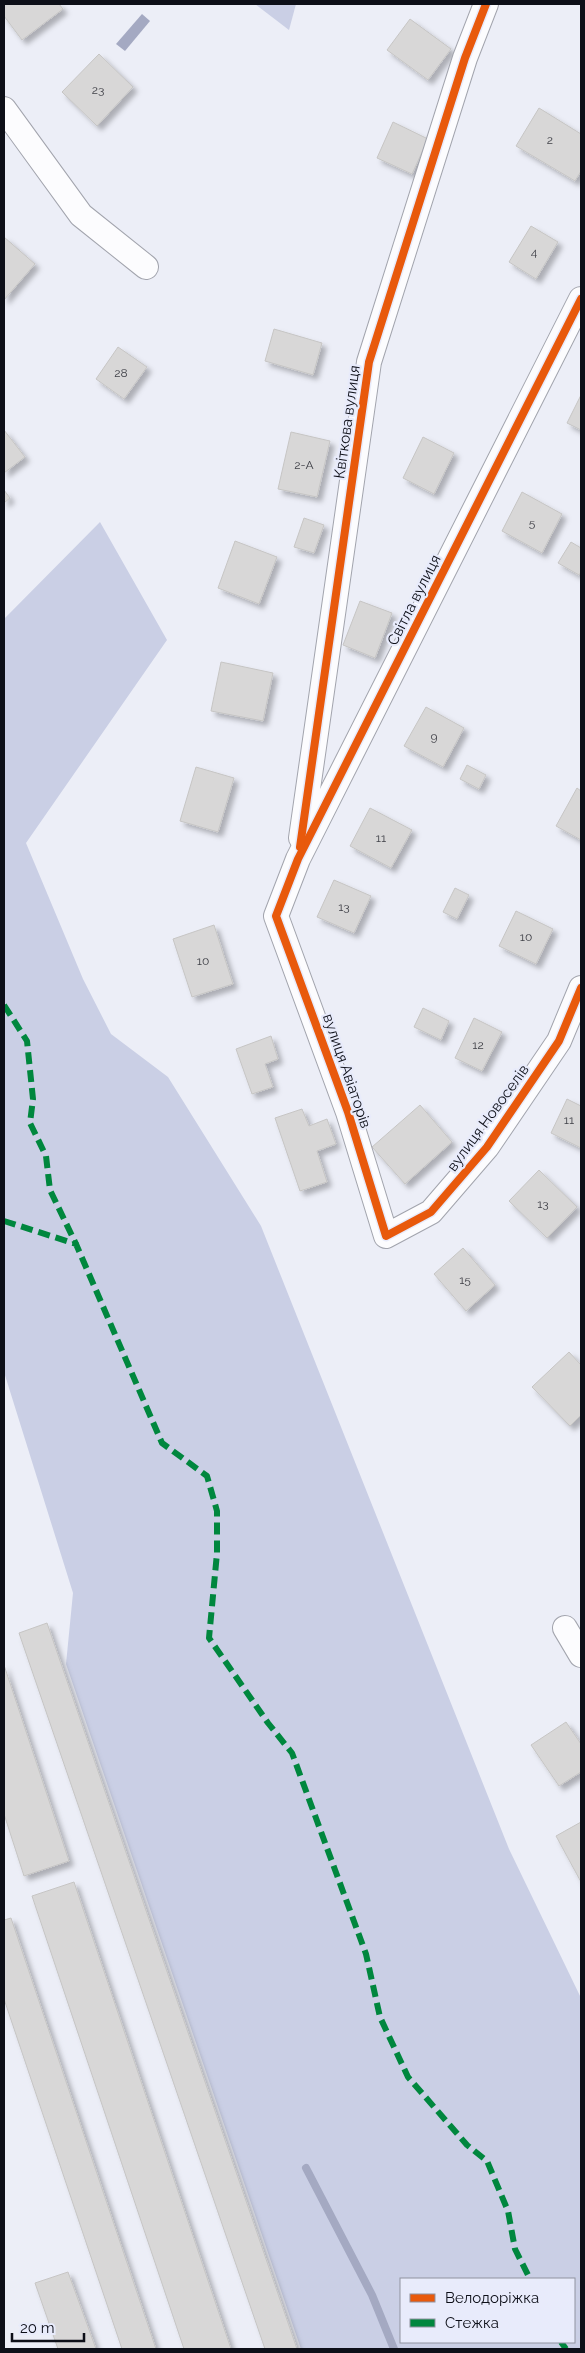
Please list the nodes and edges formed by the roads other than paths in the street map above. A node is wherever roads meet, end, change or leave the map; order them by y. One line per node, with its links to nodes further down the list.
1 (486, 4): 5 (street, Квіткова вулиця)
2 (4, 109): 3 (street)
3 (146, 267)
4 (581, 299): 5 (street, Світла вулиця)
5 (298, 859): 6 (street, Світла вулиця)
6 (276, 916): 8 (street, вулиця Авіаторів)
7 (581, 988): 8 (street, вулиця Новоселів)
8 (386, 1236)
9 (565, 1628): 10 (street)
10 (581, 1654)

